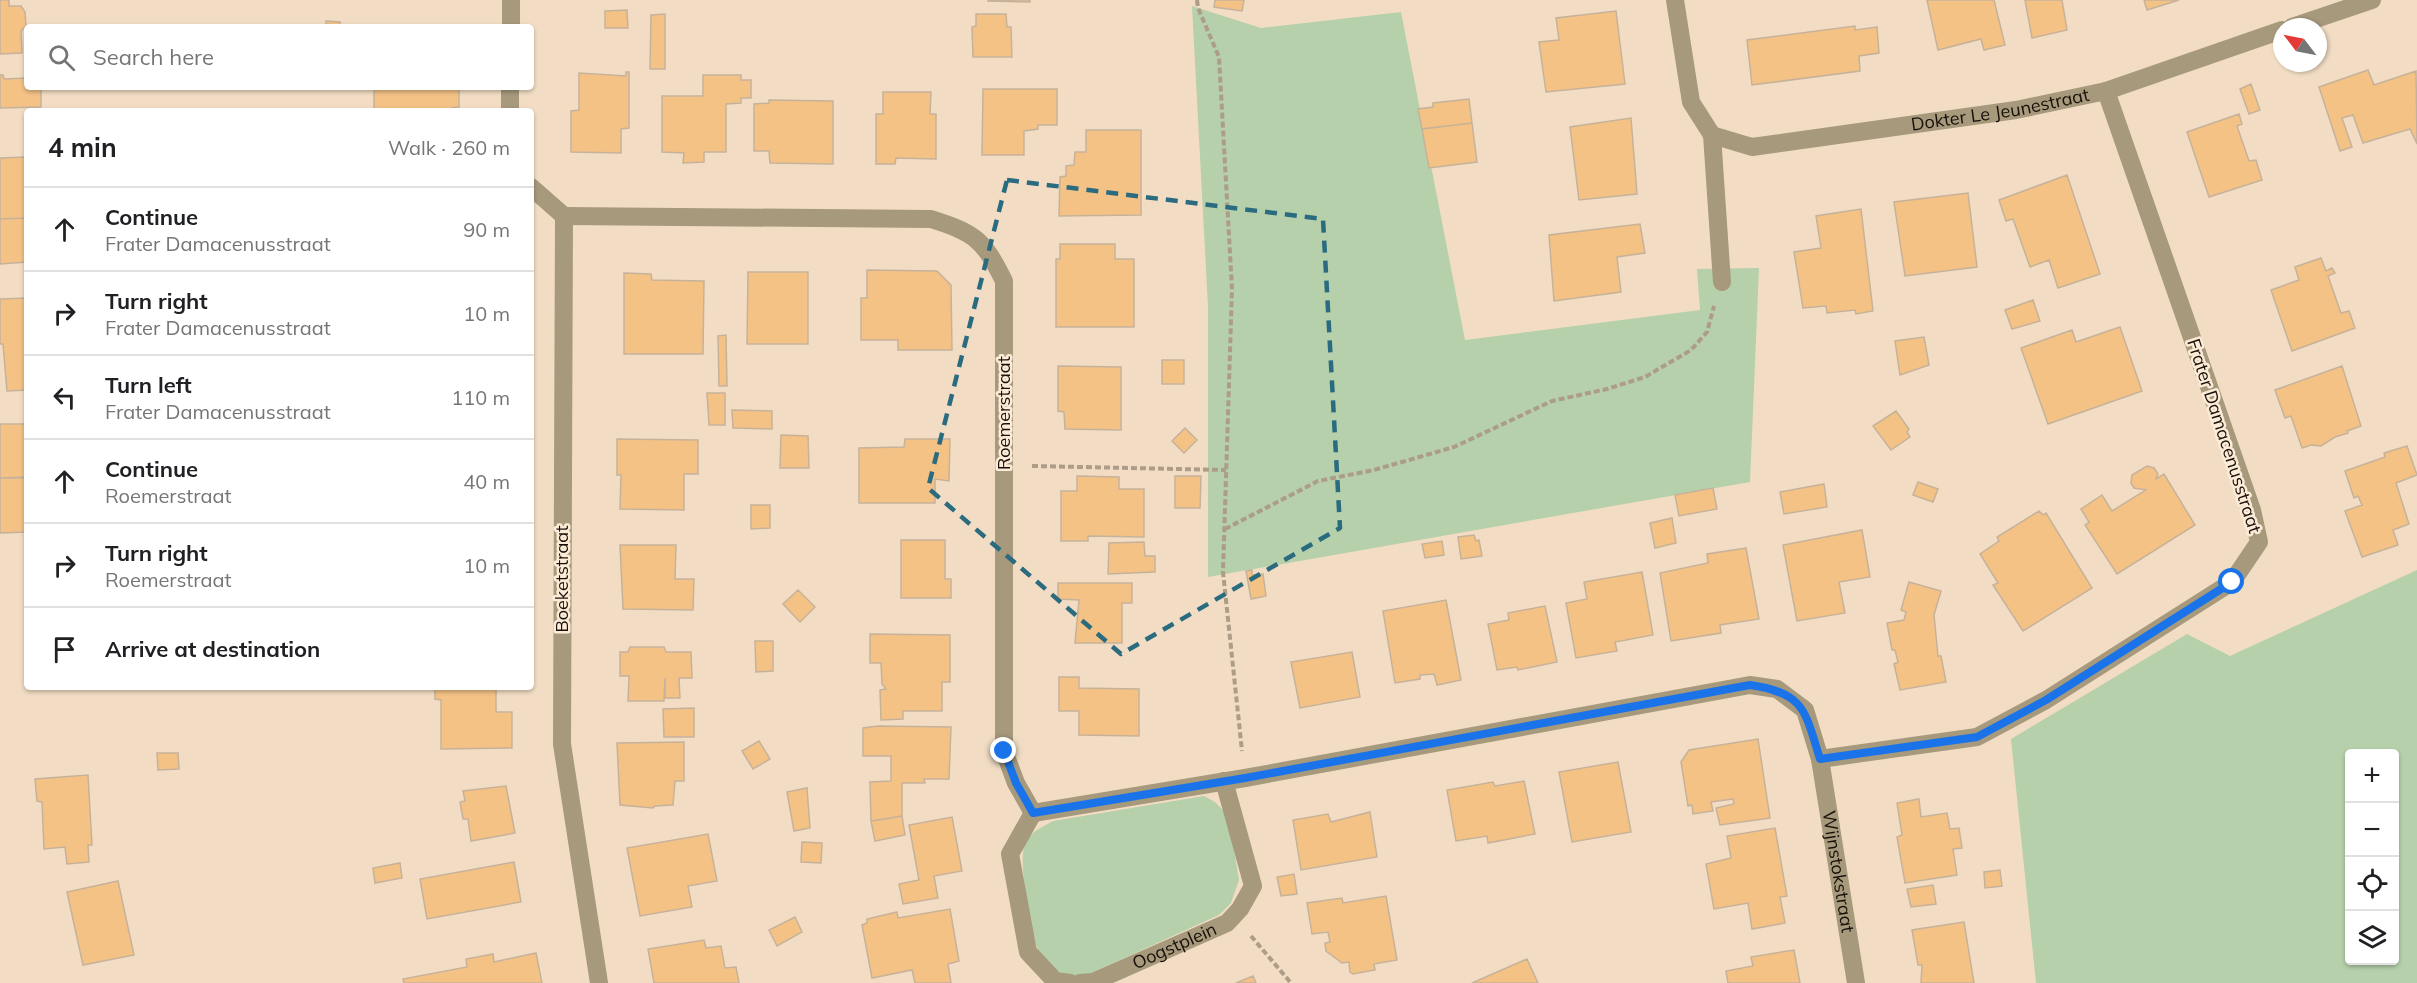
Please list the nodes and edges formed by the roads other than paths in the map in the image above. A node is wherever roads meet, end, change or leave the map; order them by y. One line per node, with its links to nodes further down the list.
1 (511, 0): 5 (street)
2 (1675, 0): 10 (street)
3 (2372, 0): 4 (street)
4 (2319, 18)
5 (511, 24)
6 (2273, 33): 8 (street, Dokter Le Jeunestraat)
7 (510, 90): 9 (street)
8 (2106, 90): 10 (street, Dokter Le Jeunestraat); 14 (street, Frater Damacenusstraat)
9 (510, 108)
10 (1712, 135): 13 (street)
11 (534, 190): 12 (street)
12 (564, 216): 16 (street, Roemerstraat); 18 (street, Boeketstraat)
13 (1722, 282)
14 (1820, 759): 15 (street); 20 (street, Wijnstokstraat)
15 (1224, 782): 16 (street); 19 (street, Oogstplein)
16 (1033, 813): 17 (street)
17 (1060, 982)
18 (599, 983)
19 (1080, 983)
20 (1856, 983)

